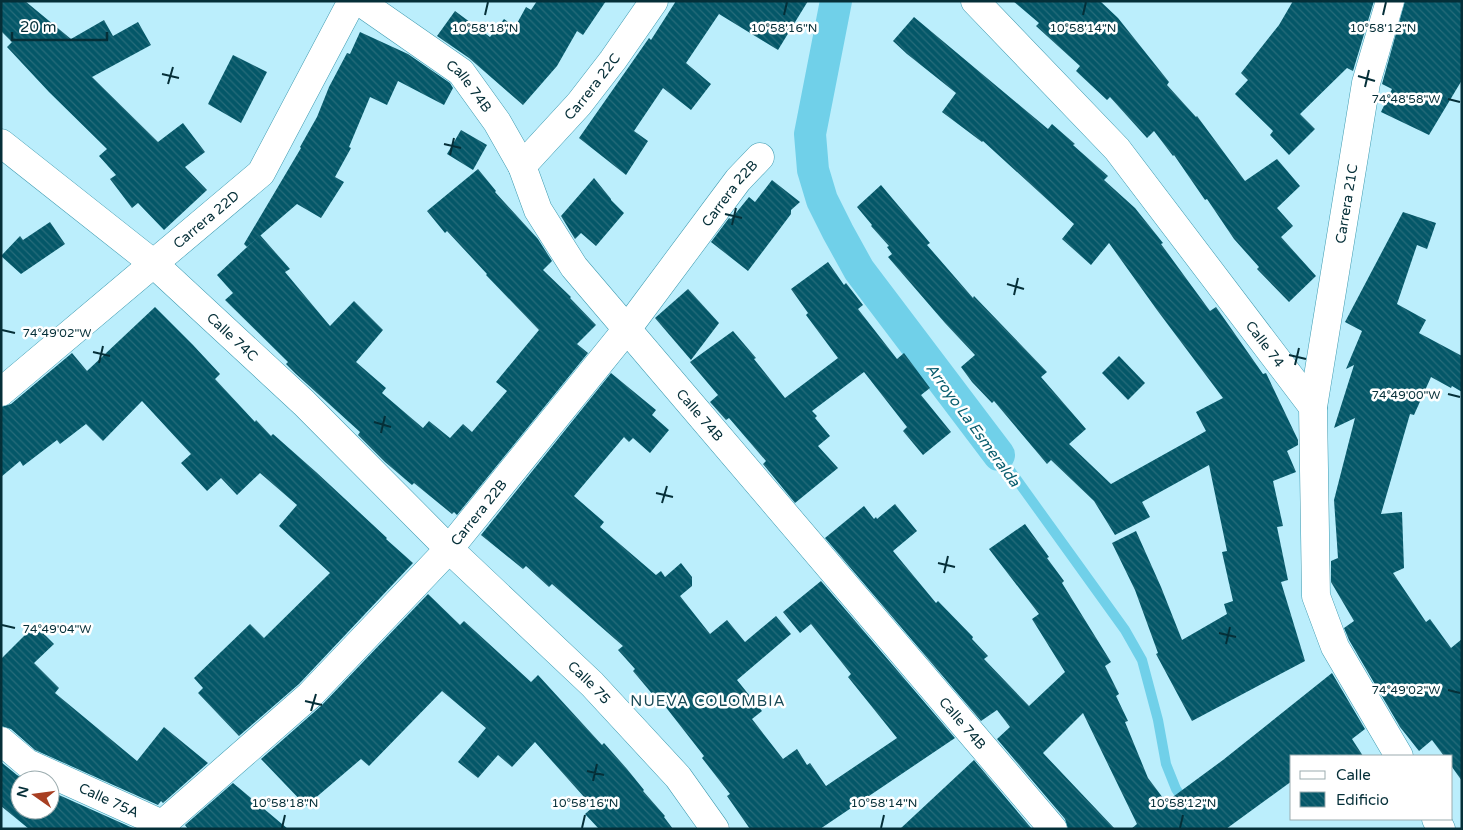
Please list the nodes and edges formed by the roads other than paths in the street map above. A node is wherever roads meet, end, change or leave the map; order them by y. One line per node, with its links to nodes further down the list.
1 (352, 1): 9 (street, Carrera 22D)
2 (359, 1): 8 (street, Calle 74B)
3 (654, 1): 8 (street, Carrera 22C)
4 (975, 1): 12 (street, Calle 74)
5 (1390, 1): 12 (street, Carrera 21C)
6 (1, 143): 9 (street, Calle 74C)
7 (760, 156): 10 (street, Carrera 22B)
8 (522, 166): 10 (street, Calle 74B)
9 (154, 264): 11 (street, Carrera 22D); 13 (street, Calle 74C)
10 (627, 329): 13 (street, Carrera 22B); 18 (street, Calle 74B)
11 (1, 392)
12 (1313, 407): 15 (street)
13 (448, 549): 16 (street, Carrera 22B); 17 (street, Calle 75)
14 (1, 741): 16 (street, Calle 75A)
15 (1398, 755)
16 (162, 827)
17 (715, 829)
18 (1053, 829)

